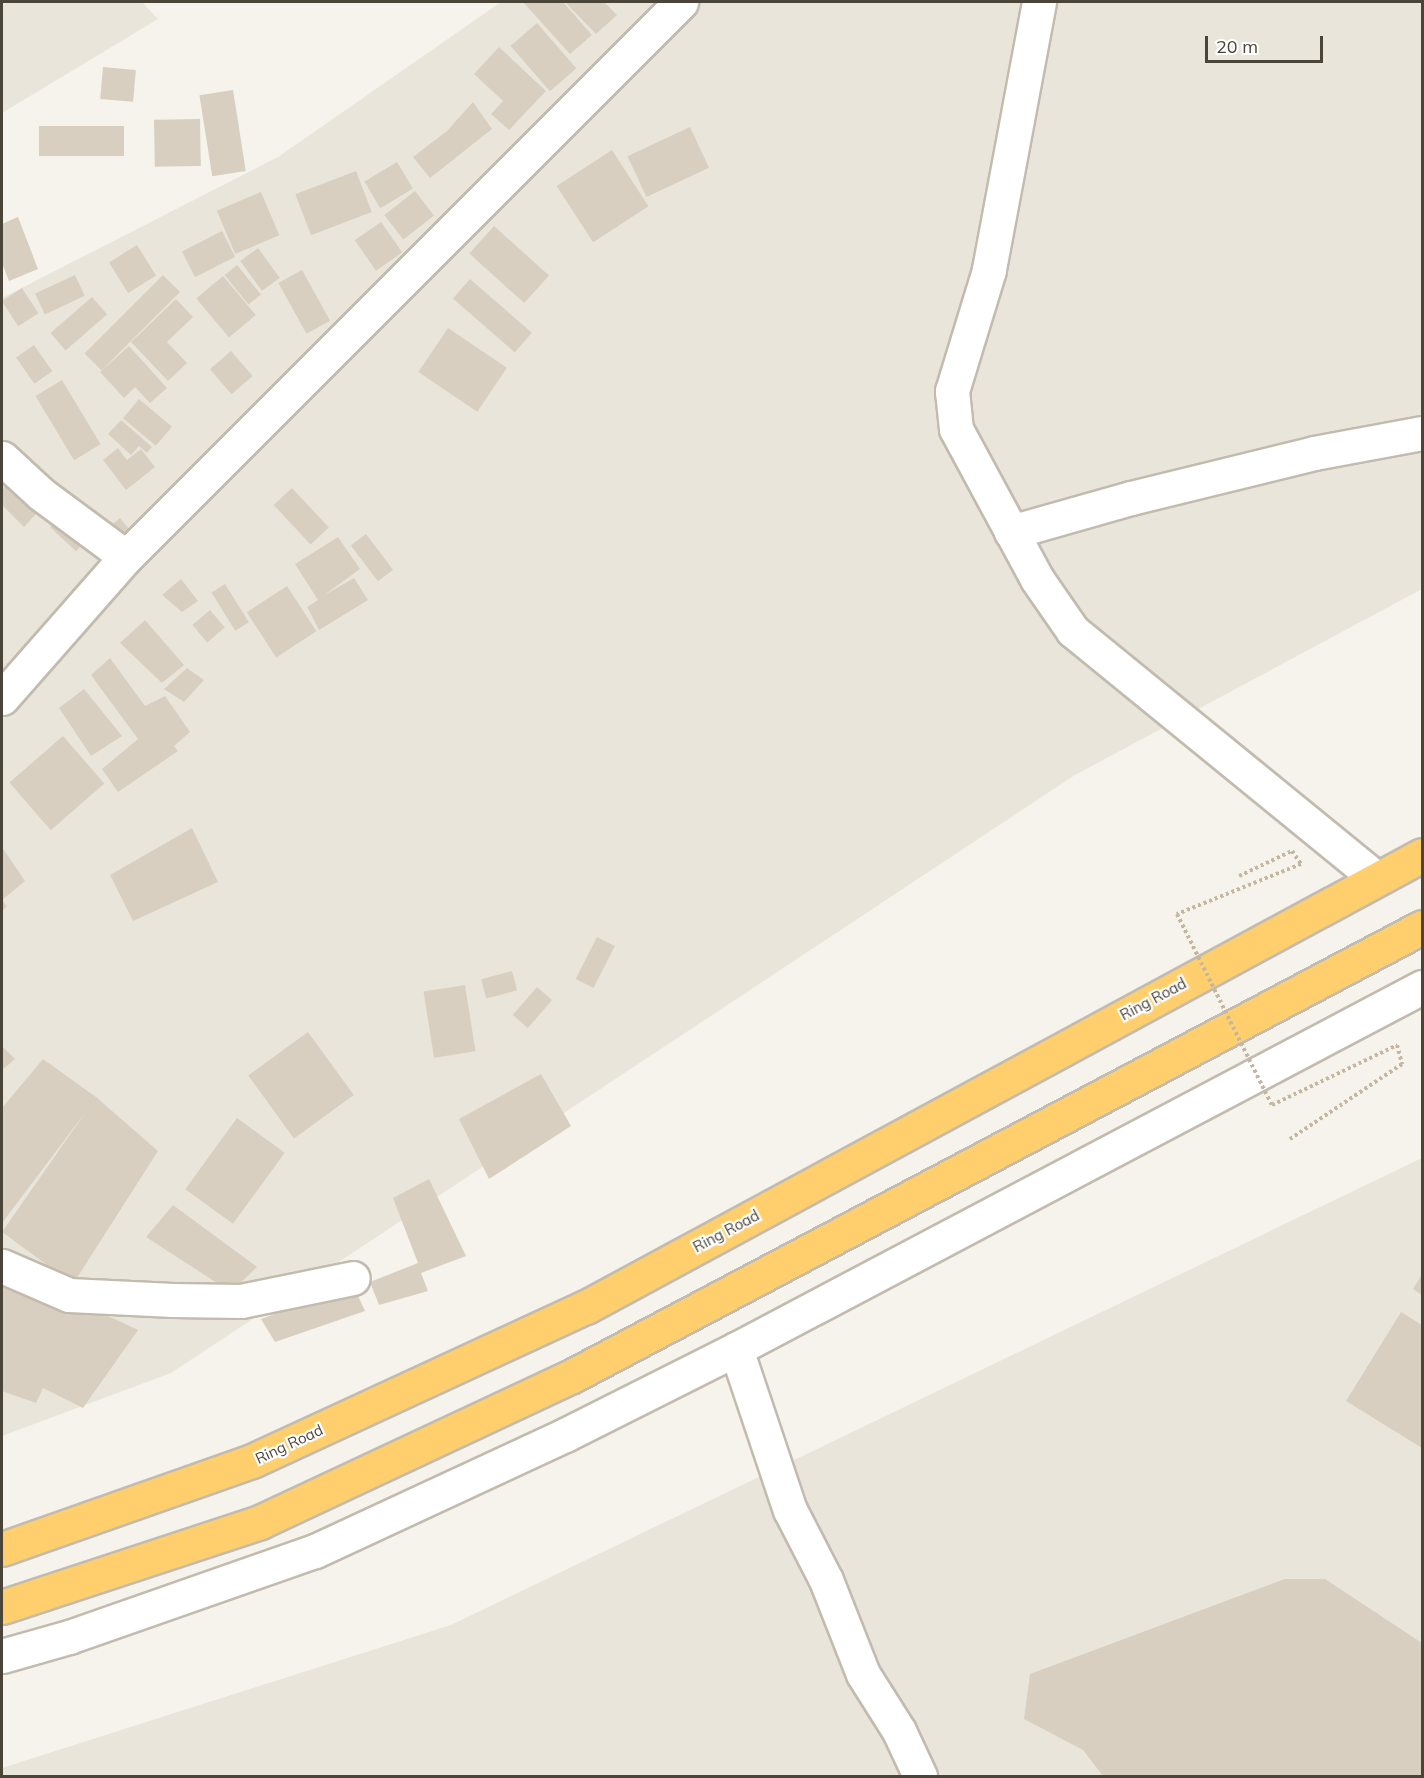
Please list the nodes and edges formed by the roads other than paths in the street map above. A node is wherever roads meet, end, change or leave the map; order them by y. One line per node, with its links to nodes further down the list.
1 (681, 2): 6 (street)
2 (1038, 2): 5 (street)
3 (1422, 433): 5 (street)
4 (2, 458): 6 (street)
5 (1011, 532): 9 (street)
6 (126, 557): 7 (street)
7 (2, 698)
8 (1422, 855): 9 (highway, Ring Road)
9 (1376, 878): 15 (highway, Ring Road)
10 (1422, 927): 16 (highway)
11 (1422, 987): 14 (street)
12 (2, 1266): 13 (street)
13 (353, 1278)
14 (736, 1349): 17 (street); 18 (street)
15 (2, 1549)
16 (2, 1607)
17 (2, 1656)
18 (920, 1776)

